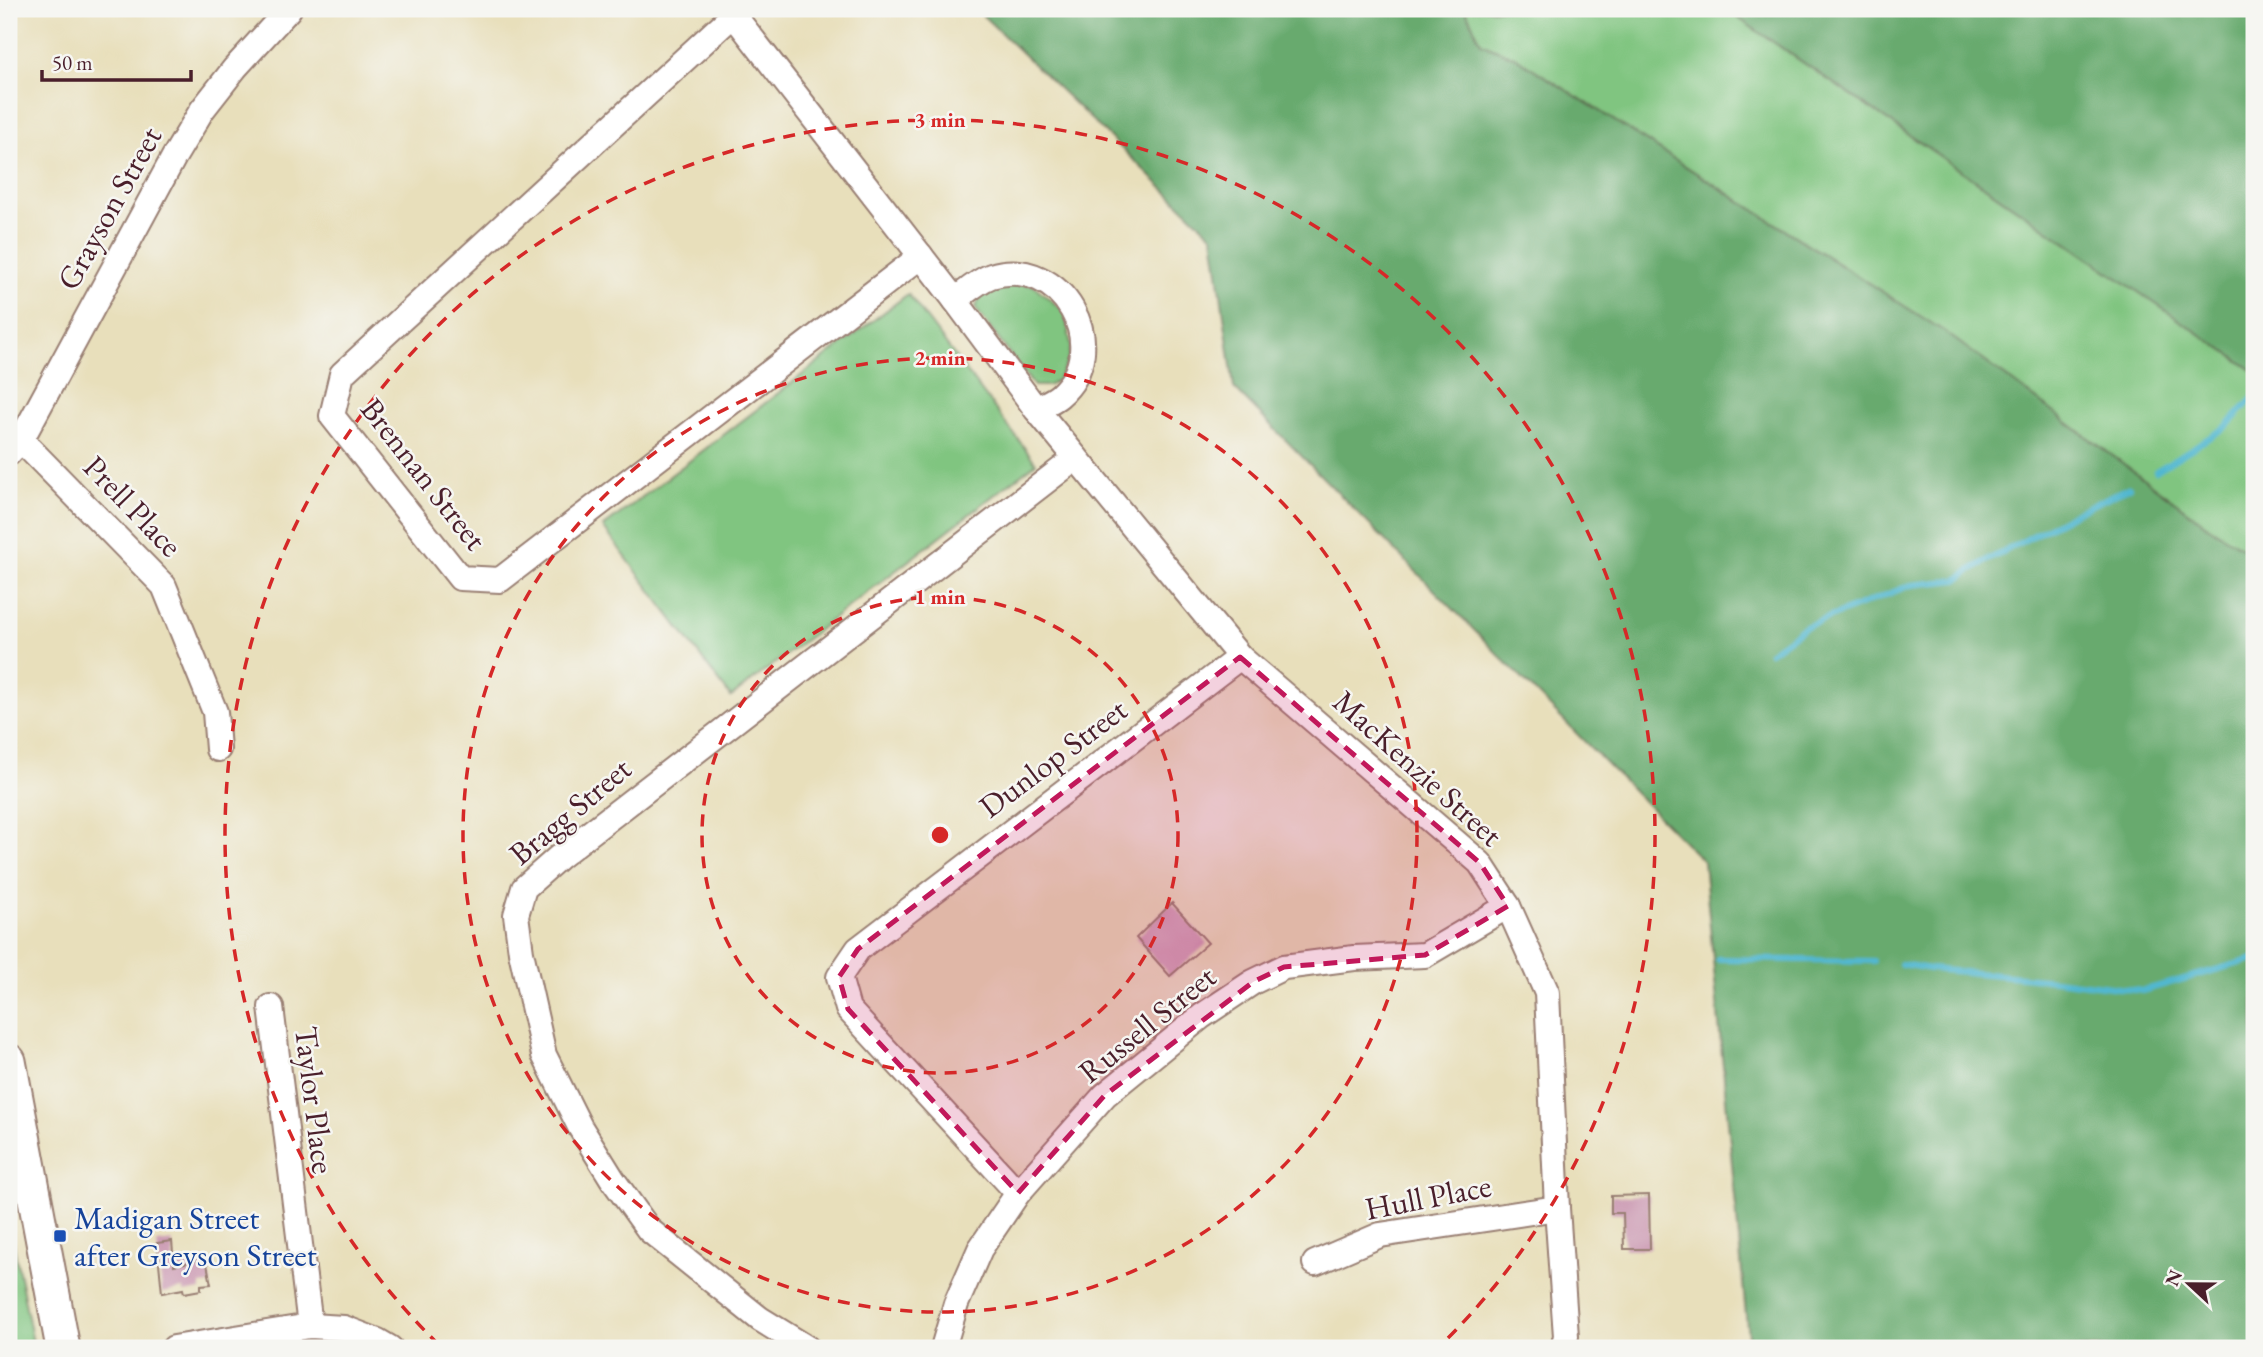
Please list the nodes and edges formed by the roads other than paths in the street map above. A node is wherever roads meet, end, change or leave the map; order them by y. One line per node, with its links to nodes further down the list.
1 (289, 9): 6 (street, Grayson Street)
2 (731, 12): 3 (street, MacKenzie Street); 3 (street, Brennan Street)
3 (921, 257): 4 (street, MacKenzie Street)
4 (955, 300): 5 (street, MacKenzie Street); 5 (street)
5 (1036, 409): 7 (street, MacKenzie Street)
6 (15, 447): 9 (street, Prell Place)
7 (1076, 458): 8 (street, MacKenzie Street); 20 (street, Bragg Street)
8 (1240, 657): 10 (street, MacKenzie Street); 13 (street, Dunlop Street)
9 (218, 749)
10 (1508, 906): 13 (street, Russell Street); 14 (street, MacKenzie Street)
11 (271, 1007): 16 (street, Taylor Place)
12 (9, 1061): 17 (street)
13 (1018, 1193): 21 (street, Russell Street)
14 (1558, 1208): 15 (street, Hull Place); 22 (street, MacKenzie Street)
15 (1315, 1263)
16 (310, 1325): 18 (street); 19 (street)
17 (63, 1348)
18 (174, 1348)
19 (390, 1348)
20 (807, 1348)
21 (943, 1348)
22 (1563, 1348)

